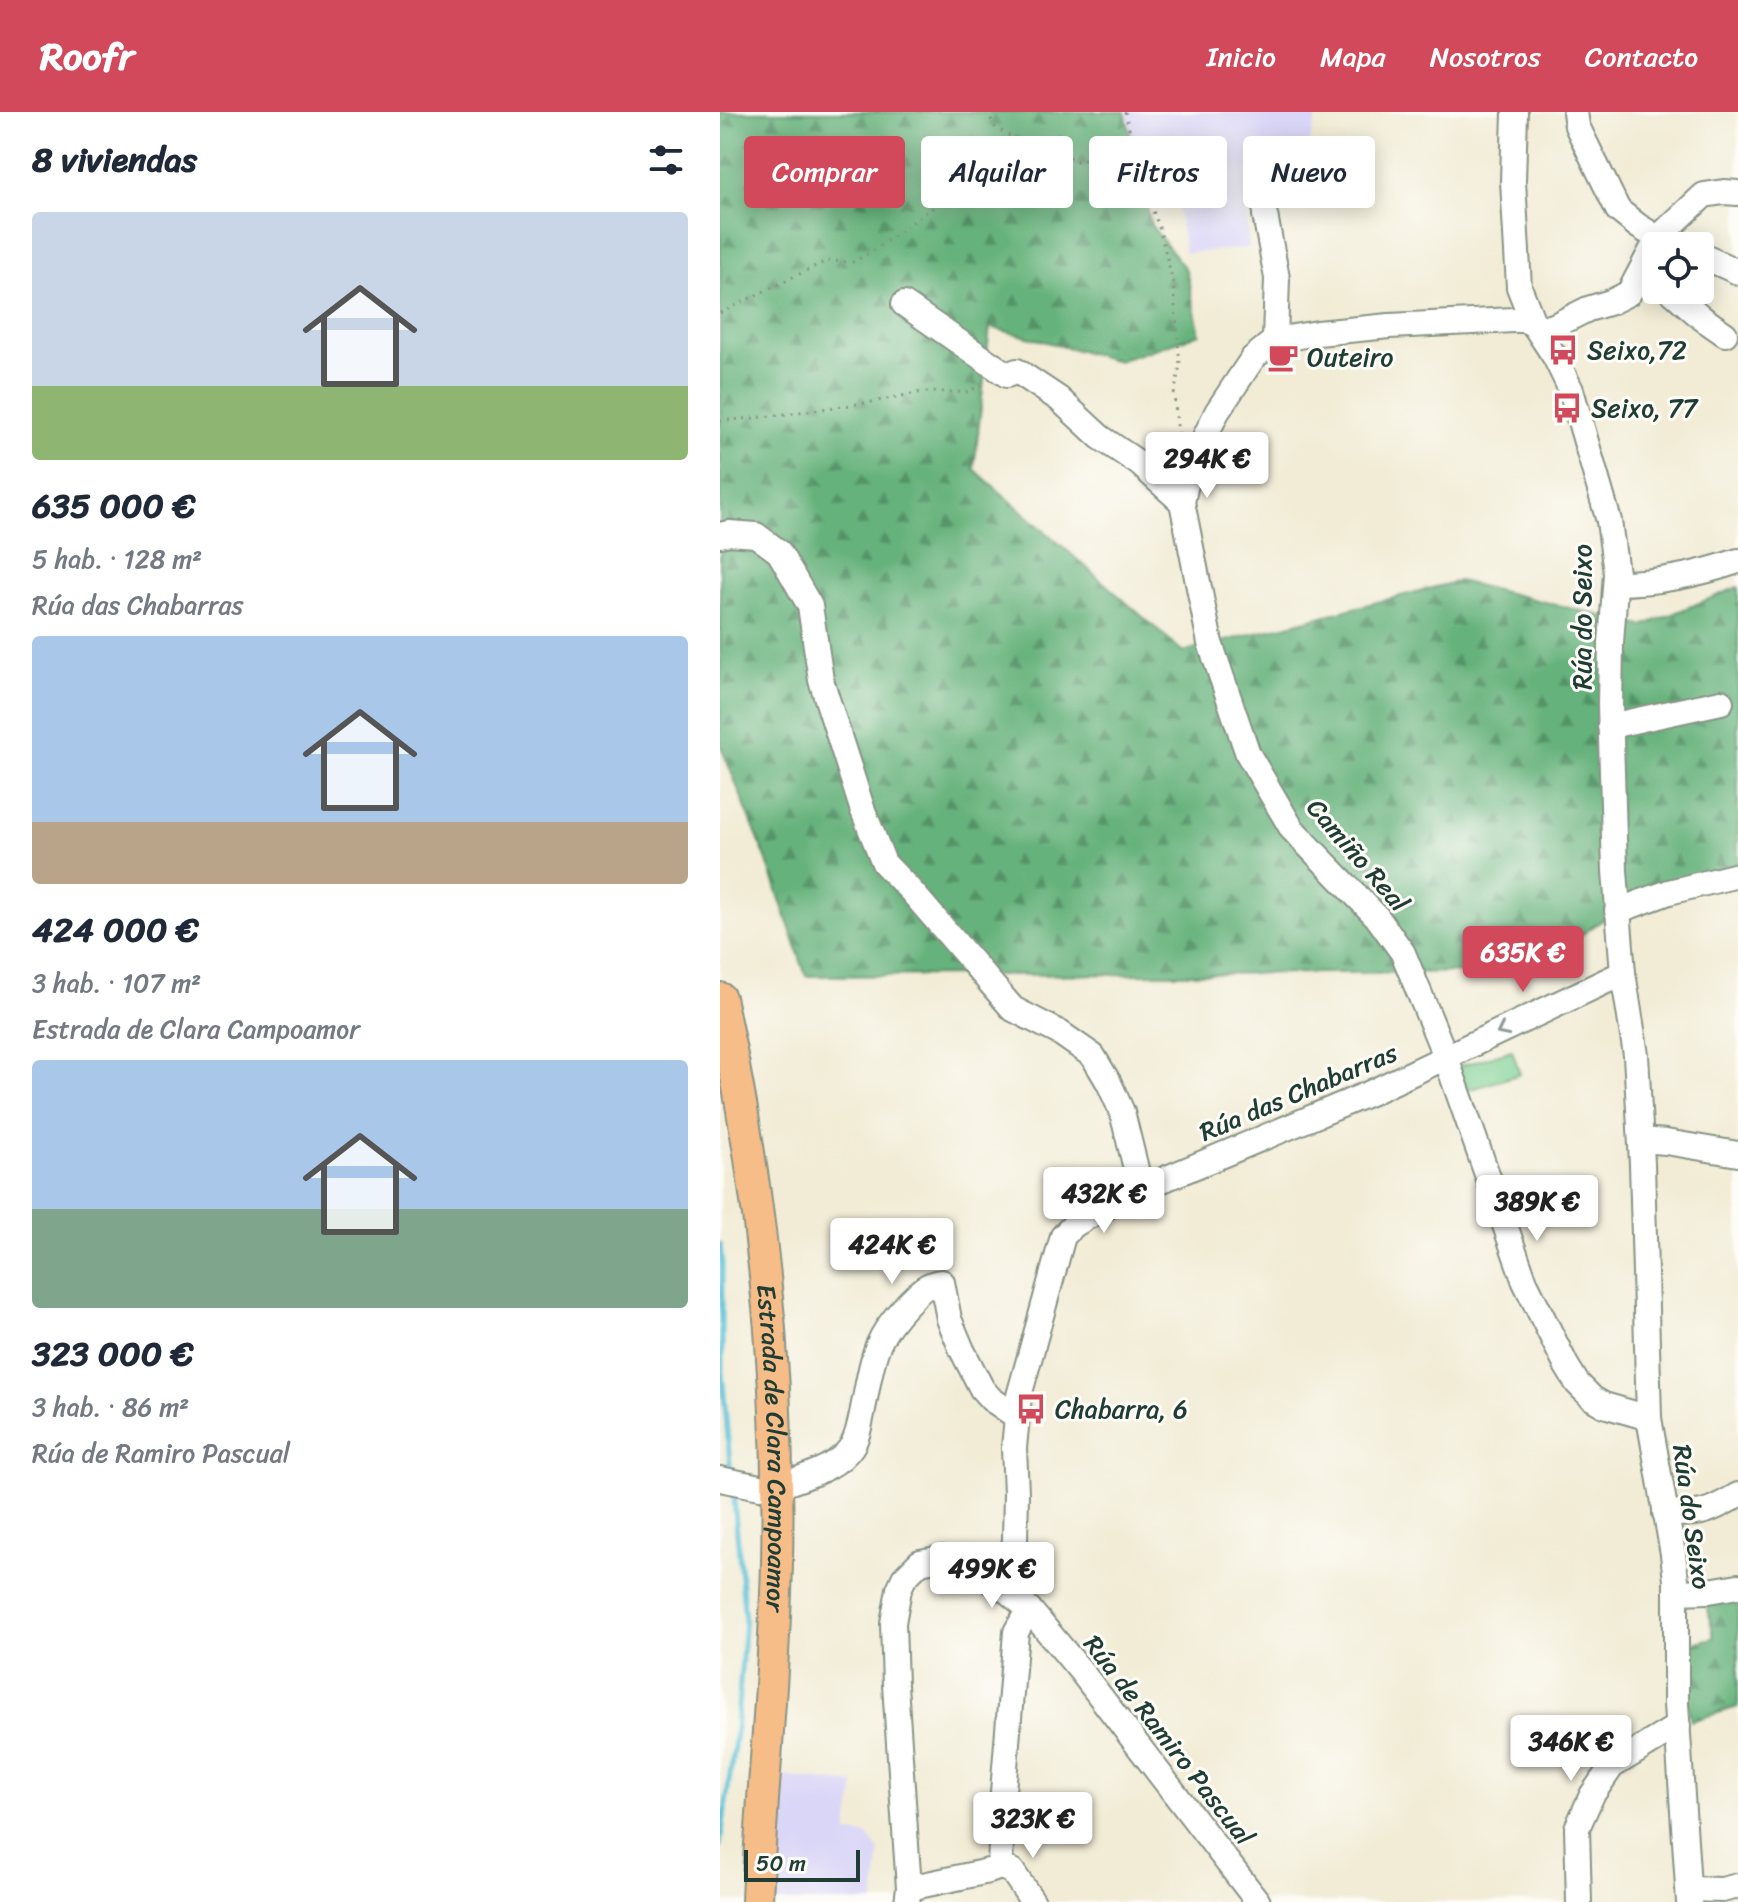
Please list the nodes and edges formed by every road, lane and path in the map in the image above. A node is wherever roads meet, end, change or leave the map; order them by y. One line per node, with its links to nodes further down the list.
1 (987, 112): 5 (path)
2 (1125, 112): 6 (path)
3 (1515, 112): 19 (street, Rúa do Seixo)
4 (1575, 112): 11 (street)
5 (1009, 136)
6 (1131, 136)
7 (1738, 193): 12 (street)
8 (932, 208): 18 (path)
9 (1152, 208): 24 (path)
10 (1265, 215): 21 (street)
11 (1649, 232)
12 (1676, 232)
13 (1714, 261): 14 (street)
14 (1738, 272)
15 (1642, 279): 19 (street)
16 (904, 304): 22 (street)
17 (1688, 304): 20 (street)
18 (720, 313)
19 (1534, 325): 21 (street); 28 (street, Rúa do Seixo)
20 (1725, 334)
21 (1275, 340): 25 (street, Camiño Real)
22 (1000, 371): 23 (path); 25 (street)
23 (720, 421)
24 (1179, 445)
25 (1182, 502): 35 (street, Camiño Real)
26 (720, 535): 39 (street)
27 (1738, 561): 28 (street)
28 (1616, 583): 30 (street, Rúa do Seixo)
29 (1721, 702): 30 (street)
30 (1610, 726): 32 (street, Rúa do Seixo)
31 (1738, 875): 32 (street)
32 (1617, 911): 33 (street, Rúa do Seixo)
33 (1623, 973): 35 (street, Rúa das Chabarras, one-way to 35); 37 (street, Rúa do Seixo)
34 (720, 998): 42 (main road, Estrada de Clara Campoamor)
35 (1446, 1058): 39 (street, Rúa das Chabarras); 41 (street, Camiño Real)
36 (720, 1078): 42 (main road, Estrada de Clara Campoamor)
37 (1641, 1140): 38 (street); 41 (street, Rúa do Seixo)
38 (1738, 1154)
39 (1141, 1189): 40 (street, Rúa das Chabarras)
40 (1017, 1417): 42 (street); 47 (street, Rúa das Chabarras)
41 (1649, 1418): 45 (street, Rúa do Seixo)
42 (744, 1483): 56 (main road, Estrada de Clara Campoamor); 57 (main road, Estrada de Clara Campoamor)
43 (1738, 1495): 44 (street)
44 (1711, 1511): 45 (street); 46 (path)
45 (1665, 1513): 49 (street, Rúa do Seixo)
46 (1688, 1556)
47 (1001, 1586): 50 (street, Rúa de Ramiro Pascual); 54 (street, Rúa de Ramiro Pascual)
48 (1738, 1586): 49 (street)
49 (1676, 1592): 51 (street, Rúa do Seixo)
50 (1029, 1609): 52 (street); 59 (street, Rúa de Ramiro Pascual)
51 (1678, 1726): 55 (street, Rúa do Seixo); 60 (street)
52 (1000, 1867): 54 (street); 58 (street)
53 (1729, 1893): 55 (street)
54 (908, 1895)
55 (1689, 1896)
56 (739, 1902)
57 (757, 1902)
58 (1033, 1902)
59 (1258, 1902)
60 (1579, 1902)

